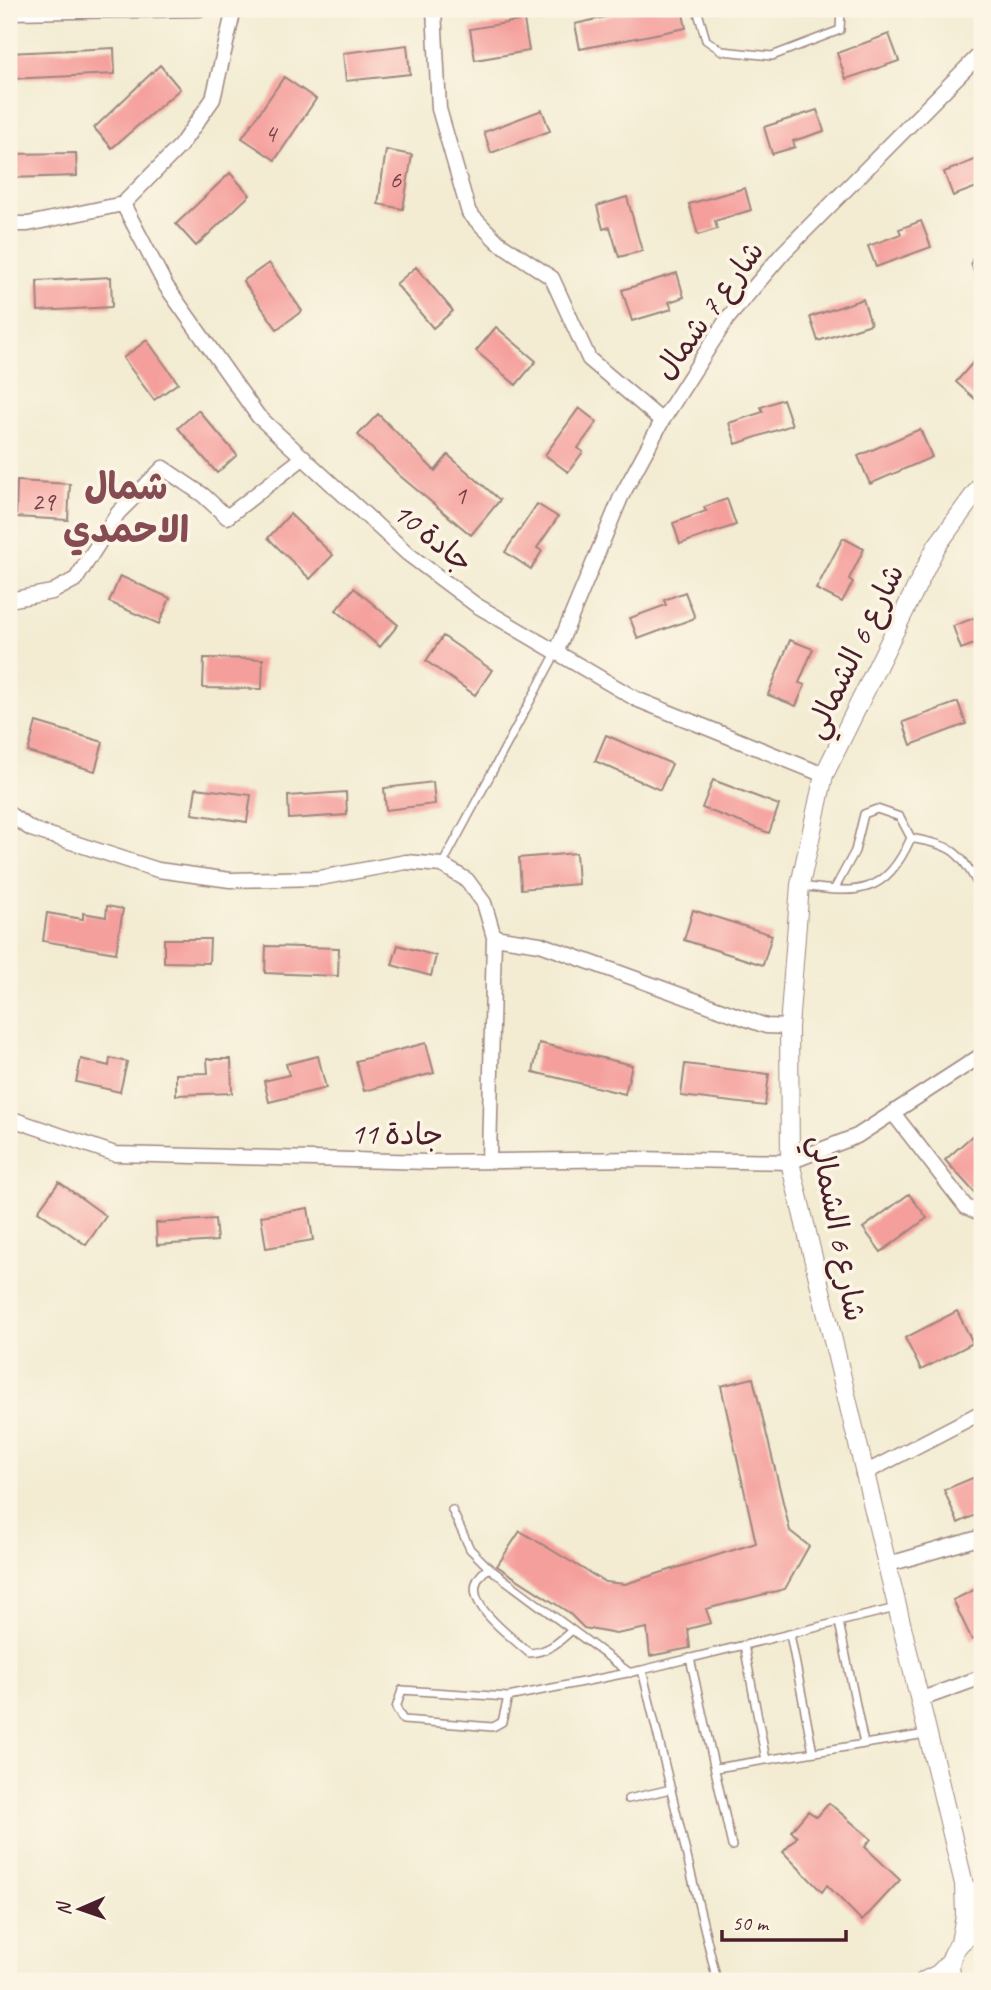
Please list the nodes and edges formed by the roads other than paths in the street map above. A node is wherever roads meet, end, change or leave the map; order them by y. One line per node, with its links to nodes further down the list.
1 (199, 9): 6 (street)
2 (234, 9): 9 (street)
3 (434, 9): 11 (street)
4 (697, 9): 5 (lane)
5 (841, 9)
6 (66, 10): 7 (street)
7 (9, 12)
8 (982, 52): 11 (street, شارع 7 شمال)
9 (123, 204): 10 (street); 12 (street, جادة 10)
10 (9, 224)
11 (662, 421): 15 (street, شارع 7 شمال)
12 (304, 457): 14 (street); 15 (street, جادة 10)
13 (982, 484): 16 (street, شارع 6 الشمالي)
14 (9, 600)
15 (556, 653): 16 (street, جادة 10); 19 (lane)
16 (824, 775): 21 (street, شارع 6 الشمالي)
17 (9, 814): 19 (street)
18 (911, 838): 20 (lane); 22 (lane); 22 (lane)
19 (442, 865): 23 (street)
20 (977, 883)
21 (800, 885): 22 (lane); 24 (street, شارع 6 الشمالي)
22 (834, 891)
23 (494, 937): 24 (street); 28 (street)
24 (789, 1027): 29 (street, شارع 6 الشمالي)
25 (982, 1055): 26 (street)
26 (892, 1113): 29 (street); 30 (street)
27 (9, 1118): 28 (street, جادة 11)
28 (489, 1160): 29 (street, جادة 11)
29 (790, 1162): 32 (street, شارع 6 الشمالي)
30 (982, 1214)
31 (982, 1412): 32 (street)
32 (863, 1474): 35 (street, شارع 6 الشمالي)
33 (452, 1510): 36 (lane)
34 (982, 1537): 35 (street)
35 (886, 1565): 37 (street, شارع 6 الشمالي)
36 (489, 1568): 39 (lane); 39 (lane)
37 (897, 1608): 38 (lane); 47 (street, شارع 6 الشمالي)
38 (839, 1622): 40 (lane); 49 (lane)
39 (572, 1630): 44 (lane)
40 (790, 1634): 41 (lane); 50 (lane)
41 (744, 1645): 42 (lane); 51 (lane)
42 (690, 1658): 43 (lane); 52 (lane)
43 (642, 1670): 44 (lane); 53 (lane)
44 (630, 1673): 46 (lane)
45 (982, 1677): 47 (street)
46 (508, 1697): 46 (lane)
47 (919, 1700): 48 (street, شارع 6 الشمالي)
48 (927, 1734): 49 (lane); 56 (street, شارع 6 الشمالي)
49 (864, 1744): 50 (lane)
50 (813, 1752): 51 (lane)
51 (766, 1759): 52 (lane)
52 (716, 1768): 55 (lane)
53 (671, 1789): 54 (lane); 61 (lane)
54 (628, 1799)
55 (732, 1846)
56 (964, 1884): 57 (street, شارع 6 الشمالي); 59 (street, شارع 6 الشمالي)
57 (982, 1912)
58 (982, 1931): 59 (street)
59 (960, 1942): 60 (street, شارع 6 الشمالي)
60 (951, 1961): 62 (street); 63 (street)
61 (717, 1981)
62 (924, 1981)
63 (953, 1981)

